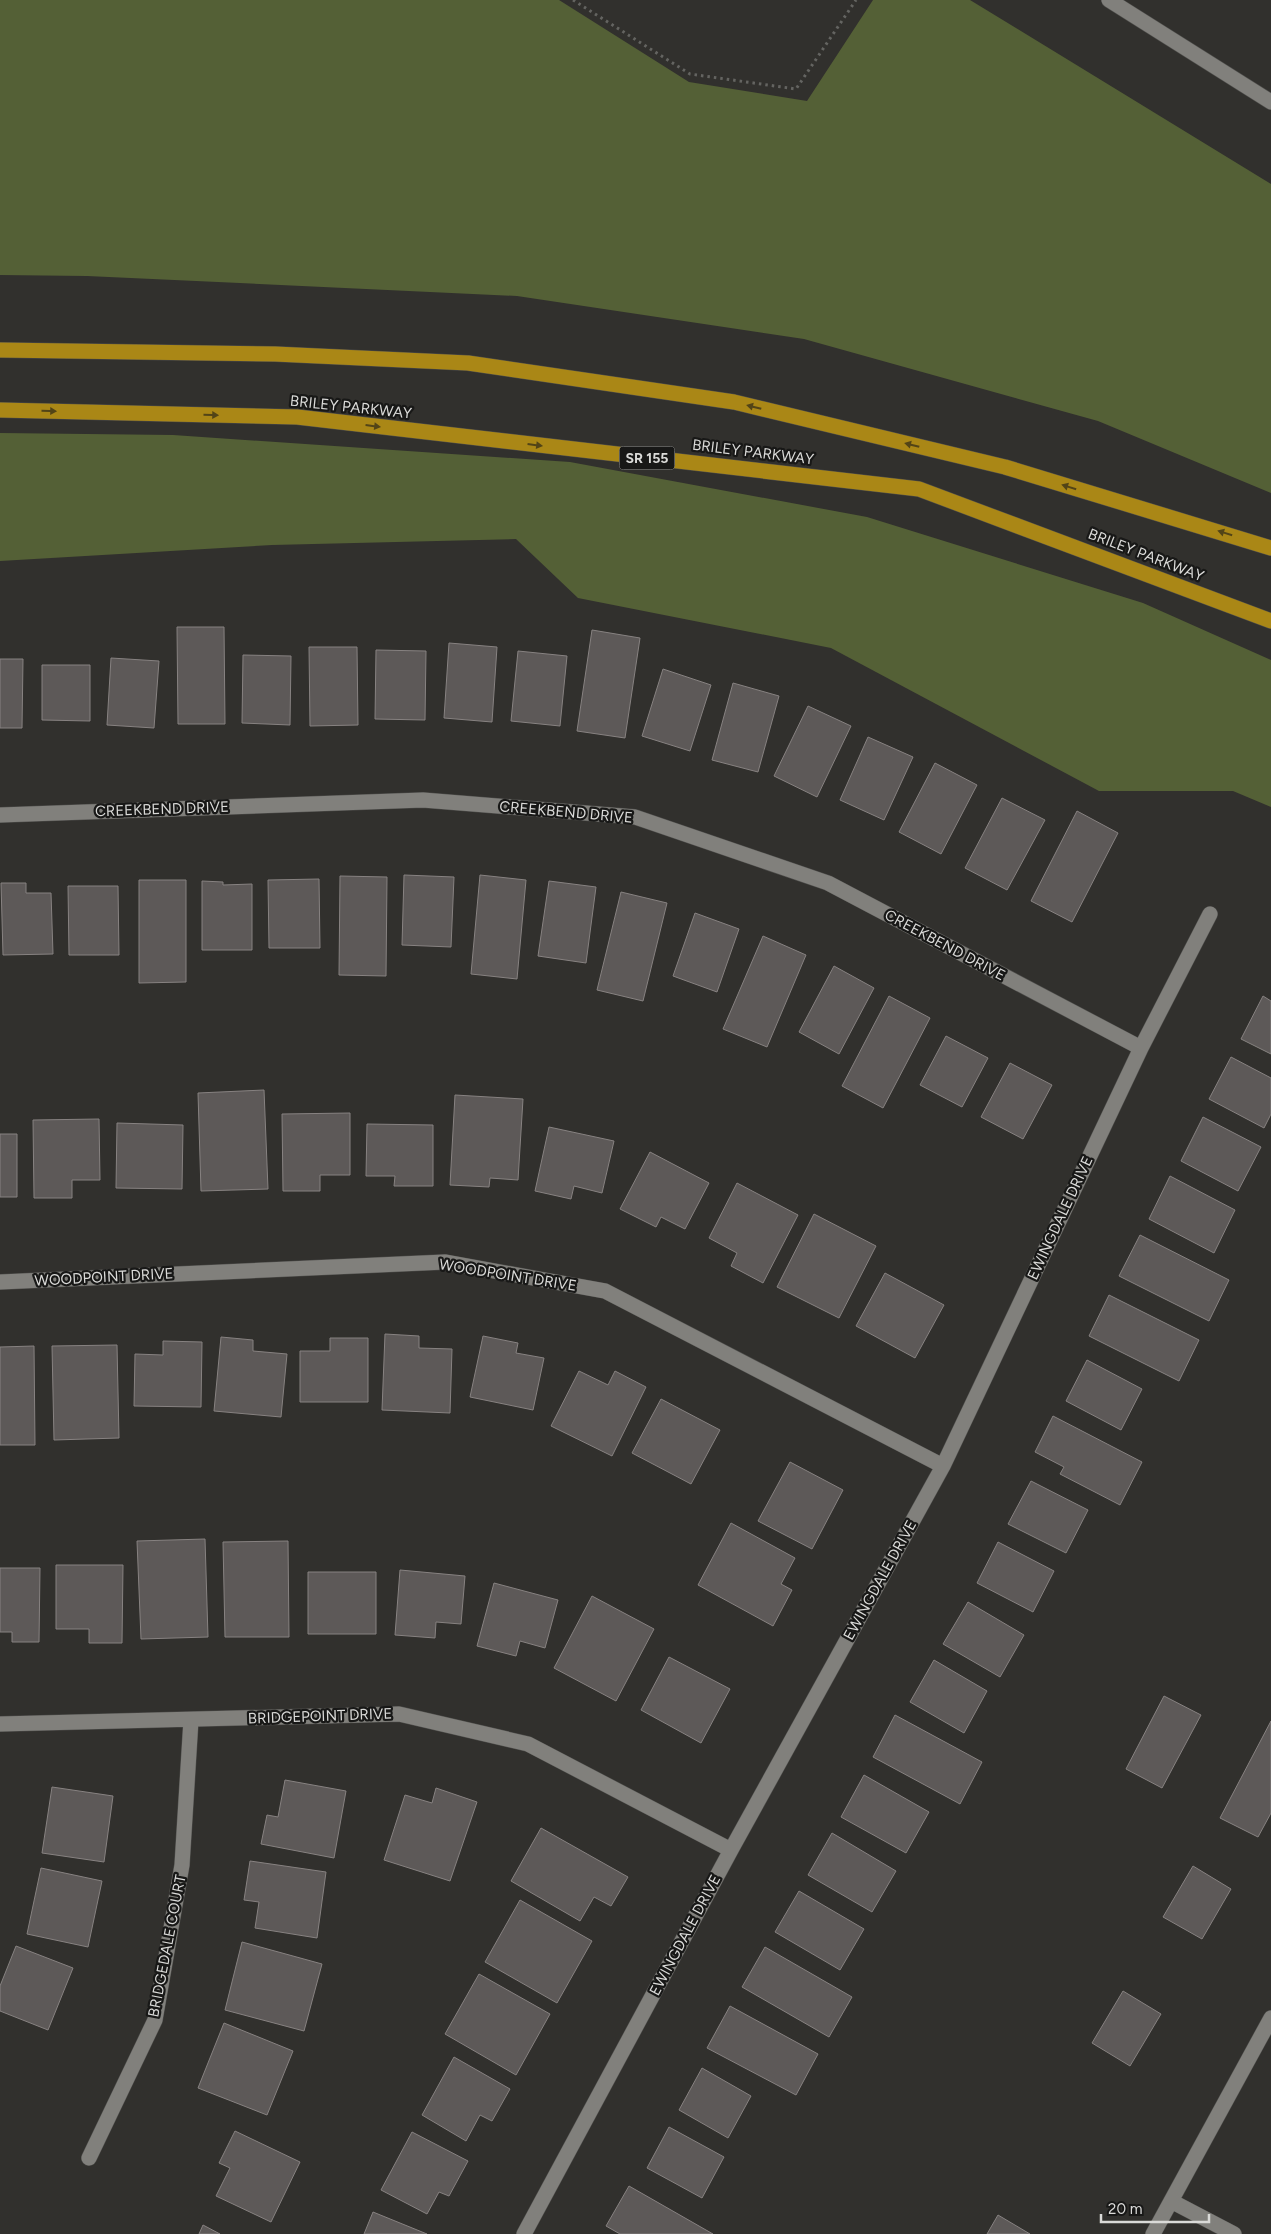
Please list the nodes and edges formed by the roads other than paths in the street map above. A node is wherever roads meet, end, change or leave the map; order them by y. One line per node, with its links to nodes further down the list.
1 (1110, 0): 2 (street)
2 (1271, 102)
3 (0, 350): 5 (highway, one-way to 3)
4 (0, 410): 6 (highway, BRILEY PARKWAY / SR 155, one-way to 6)
5 (1271, 548)
6 (1271, 621)
7 (0, 815): 9 (street, CREEKBEND DRIVE)
8 (1210, 914): 9 (street, EWINGDALE DRIVE)
9 (1141, 1048): 11 (street, EWINGDALE DRIVE)
10 (0, 1282): 11 (street, WOODPOINT DRIVE)
11 (943, 1466): 14 (street, EWINGDALE DRIVE)
12 (191, 1720): 13 (street, BRIDGEPOINT DRIVE); 14 (street, BRIDGEPOINT DRIVE); 16 (street, BRIDGEDALE COURT)
13 (0, 1724)
14 (731, 1850): 18 (street, EWINGDALE DRIVE)
15 (1271, 2018): 17 (street)
16 (89, 2158)
17 (1171, 2201): 19 (street); 20 (street)
18 (524, 2234)
19 (1153, 2234)
20 (1234, 2234)

